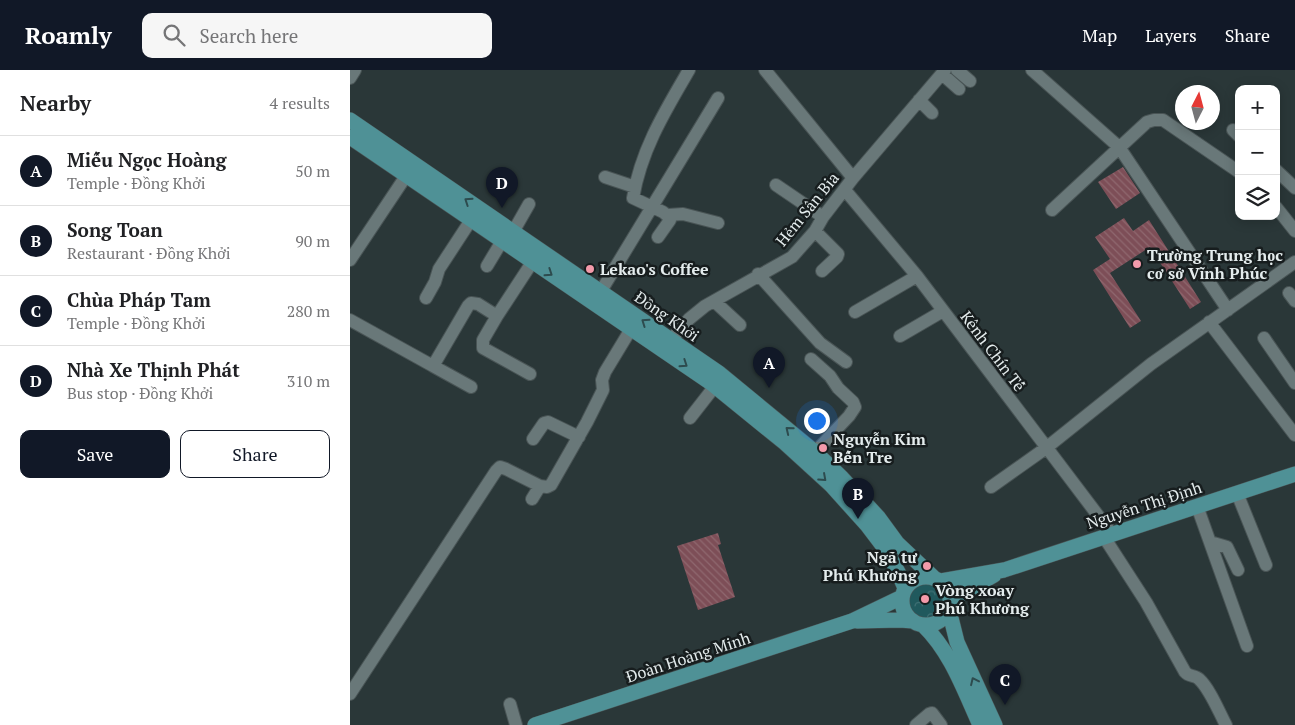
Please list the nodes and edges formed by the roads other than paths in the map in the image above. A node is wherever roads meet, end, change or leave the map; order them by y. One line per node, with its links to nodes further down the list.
1 (355, 70): 7 (street)
2 (689, 70): 20 (street)
3 (765, 70): 18 (street)
4 (957, 70): 6 (street)
5 (1032, 70): 13 (street)
6 (943, 72): 9 (street, Hẻm Sân Bia)
7 (350, 78)
8 (718, 98): 24 (street)
9 (919, 100): 10 (street); 18 (street, Hẻm Sân Bia)
10 (932, 113)
11 (350, 120): 33 (main road, Đồng Khởi, one-way to 11)
12 (350, 137): 16 (main road, Đồng Khởi)
13 (1118, 147): 14 (street); 25 (street); 45 (street)
14 (1235, 169)
15 (1280, 174): 21 (street)
16 (406, 176): 29 (main road, Đồng Khởi); 35 (street)
17 (605, 176): 20 (street)
18 (853, 178): 22 (street, Hẻm Sân Bia)
19 (776, 185): 28 (street)
20 (635, 187): 24 (street)
21 (1295, 188)
22 (846, 190): 28 (street, Hẻm Sân Bia); 41 (street, Kênh Chín Tế)
23 (529, 204): 33 (street)
24 (653, 207): 27 (street); 42 (street)
25 (1052, 210)
26 (1280, 212): 32 (street)
27 (668, 215): 30 (street); 34 (street)
28 (823, 217): 31 (street, Hẻm Sân Bia)
29 (471, 220): 33 (main road, Đồng Khởi); 43 (street)
30 (718, 223)
31 (815, 231): 39 (street); 40 (street, Hẻm Sân Bia)
32 (1295, 231)
33 (508, 234): 36 (main road, Đồng Khởi); 38 (street); 42 (main road, Đồng Khởi)
34 (658, 237)
35 (350, 260)
36 (532, 261): 48 (street); 52 (main road, Đồng Khởi, one-way to 52)
37 (1295, 262): 45 (street)
38 (488, 266)
39 (822, 271)
40 (758, 274): 44 (street, Hẻm Sân Bia); 57 (street)
41 (917, 276): 46 (street, Kênh Chín Tế); 47 (street)
42 (601, 291): 55 (main road, Đồng Khởi, one-way to 42)
43 (426, 298)
44 (714, 301): 51 (street); 55 (street, Hẻm Sân Bia)
45 (1228, 310): 50 (street)
46 (943, 311): 53 (street); 67 (street, Kênh Chín Tế)
47 (855, 312)
48 (497, 316): 58 (street); 59 (street)
49 (350, 320): 58 (street)
50 (1209, 322): 64 (street); 67 (street)
51 (740, 325)
52 (631, 329): 60 (main road, Đồng Khởi, one-way to 60); 65 (street)
53 (900, 336)
54 (1264, 338): 61 (street)
55 (671, 340): 60 (main road, Đồng Khởi)
56 (811, 359): 68 (street)
57 (846, 362)
58 (433, 366): 62 (street)
59 (530, 374)
60 (715, 381): 63 (street); 68 (main road, Đồng Khởi, one-way to 60); 75 (main road, Đồng Khởi, one-way to 75)
61 (1295, 383)
62 (471, 387)
63 (690, 418)
64 (1295, 435)
65 (579, 437): 66 (street); 70 (street)
66 (533, 439)
67 (1046, 448): 71 (street); 76 (street, Kênh Chín Tế)
68 (815, 452): 75 (main road, Đồng Khởi)
69 (1295, 474): 72 (main road, Nguyễn Thị Định)
70 (540, 486): 73 (street); 87 (street)
71 (991, 487)
72 (1237, 493): 74 (main road, Nguyễn Thị Định); 78 (street)
73 (532, 499)
74 (1197, 506): 76 (main road, Nguyễn Thị Định); 77 (street)
75 (872, 521): 81 (main road, Đồng Khởi); 82 (main road, Đồng Khởi)
76 (1108, 536): 79 (main road, Nguyễn Thị Định); 96 (street, Kênh Chín Tế)
77 (1210, 542): 80 (street); 86 (street)
78 (1266, 566)
79 (1004, 570): 81 (main road, Nguyễn Thị Định); 83 (main road, Nguyễn Thị Định)
80 (1238, 570)
81 (937, 579): 82 (main road); 83 (main road)
82 (904, 592): 84 (main road, Đoàn Hoàng Minh); 85 (main road)
83 (950, 605): 85 (main road); 95 (main road, one-way to 83)
84 (852, 621): 85 (main road, Đoàn Hoàng Minh); 89 (main road, Đoàn Hoàng Minh)
85 (918, 623): 94 (main road)
86 (1247, 646)
87 (350, 694)
88 (510, 704): 90 (street)
89 (559, 721): 91 (main road, Đoàn Hoàng Minh)
90 (516, 725)
91 (535, 725)
92 (916, 725): 93 (street)
93 (941, 725)
94 (980, 725)
95 (995, 725)
96 (1226, 725)

